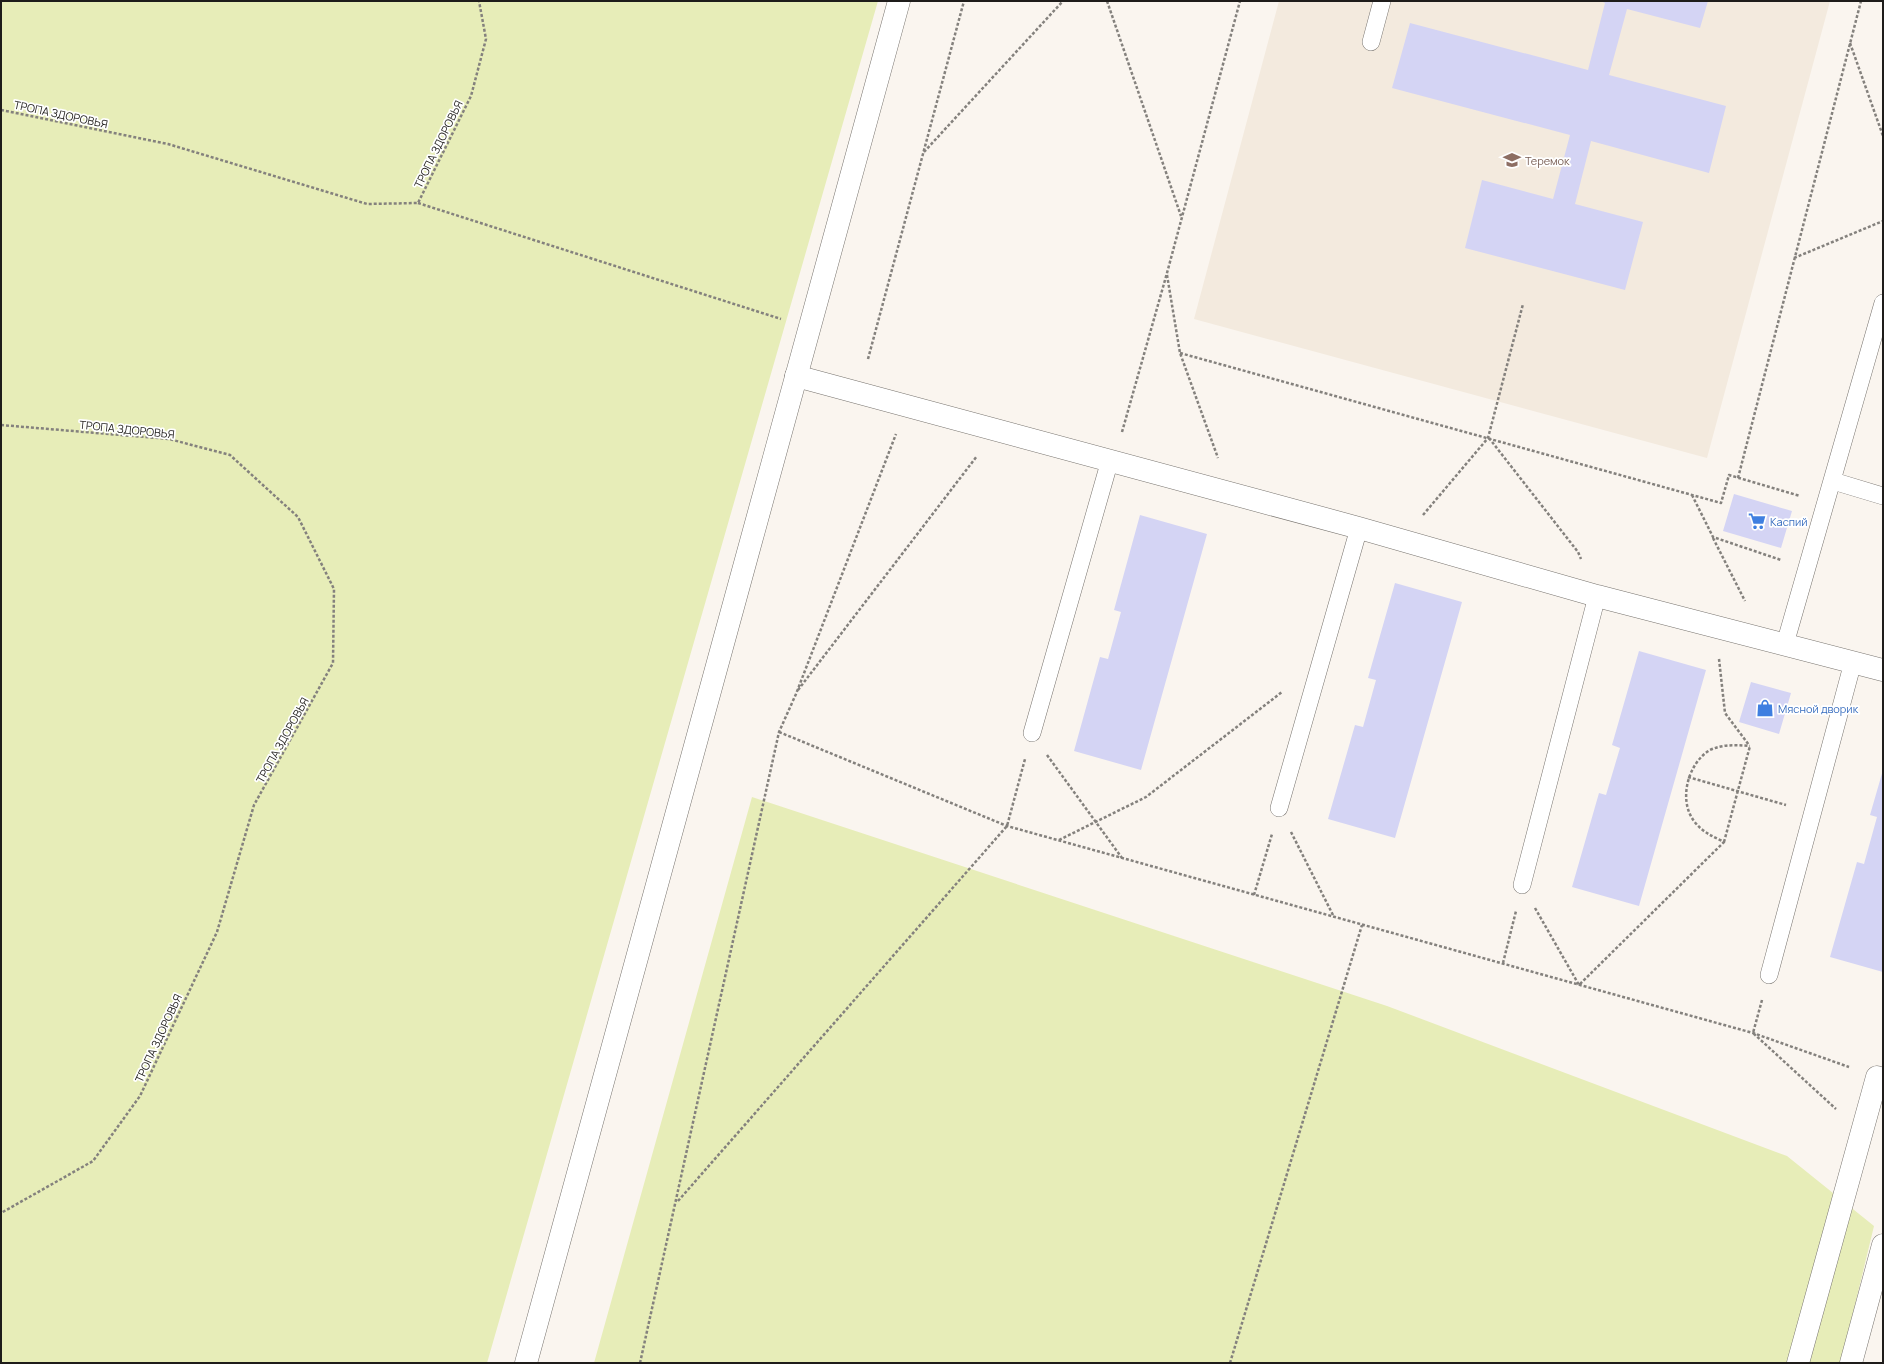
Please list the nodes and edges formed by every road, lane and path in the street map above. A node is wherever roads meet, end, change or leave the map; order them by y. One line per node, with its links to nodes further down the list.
1 (479, 1): 14 (path, ТРОПА ЗДОРОВЬЯ)
2 (899, 1): 24 (street)
3 (964, 1): 13 (path)
4 (1063, 1): 13 (path)
5 (1107, 1): 15 (path)
6 (1240, 1): 15 (path)
7 (1382, 1): 9 (lane)
8 (1861, 1): 10 (path)
9 (1371, 42)
10 (1850, 43): 12 (path); 17 (path)
11 (1, 110): 14 (path, ТРОПА ЗДОРОВЬЯ)
12 (1883, 136)
13 (924, 153): 23 (path)
14 (418, 204): 21 (path)
15 (1182, 216): 18 (path)
16 (1883, 221): 17 (path)
17 (1794, 258): 30 (path)
18 (1167, 273): 22 (path); 29 (path)
19 (1883, 302): 31 (lane)
20 (1523, 304): 27 (path)
21 (784, 320)
22 (1180, 354): 27 (path); 32 (path)
23 (868, 359)
24 (796, 376): 29 (street); 73 (street)
25 (1, 425): 71 (path, ТРОПА ЗДОРОВЬЯ)
26 (897, 432): 47 (path)
27 (1488, 438): 33 (path); 38 (path); 40 (path)
28 (978, 454): 47 (path)
29 (1110, 460): 32 (street); 49 (lane)
30 (1738, 478): 33 (path); 35 (path)
31 (1833, 481): 34 (lane); 35 (lane)
32 (1230, 492): 36 (street)
33 (1691, 494): 37 (path)
34 (1883, 496)
35 (1827, 503): 39 (lane)
36 (1359, 528): 38 (street); 53 (lane)
37 (1713, 538): 39 (path); 41 (path)
38 (1400, 539): 40 (street)
39 (1808, 568): 42 (lane)
40 (1597, 596): 42 (street); 60 (lane)
41 (1745, 601)
42 (1785, 644): 44 (street)
43 (1718, 651): 50 (path)
44 (1853, 662): 45 (street); 54 (lane)
45 (1883, 670)
46 (1283, 692): 55 (path)
47 (796, 694): 48 (path)
48 (779, 732): 56 (path); 70 (path)
49 (1032, 733): 55 (path); 56 (path)
50 (1750, 746): 51 (path); 52 (path)
51 (1688, 777): 52 (path); 58 (path)
52 (1738, 791): 54 (path); 58 (path)
53 (1279, 808): 61 (path); 62 (path)
54 (1812, 813): 65 (lane)
55 (1096, 822): 57 (path); 59 (path)
56 (1007, 826): 57 (path); 70 (path)
57 (1059, 841): 59 (path)
58 (1724, 842): 66 (path)
59 (1122, 858): 61 (path)
60 (1522, 885): 64 (path); 66 (path)
61 (1254, 895): 62 (path)
62 (1334, 917): 63 (path)
63 (1362, 925): 64 (path); 75 (path)
64 (1502, 963): 66 (path)
65 (1769, 975): 67 (path)
66 (1579, 985): 67 (path)
67 (1753, 1033): 68 (path); 69 (path)
68 (1877, 1077): 69 (street)
69 (1862, 1133): 76 (street)
70 (676, 1202): 74 (path)
71 (1, 1213)
72 (1883, 1245): 77 (street)
73 (526, 1363)
74 (640, 1363)
75 (1230, 1363)
76 (1798, 1363)
77 (1851, 1363)

